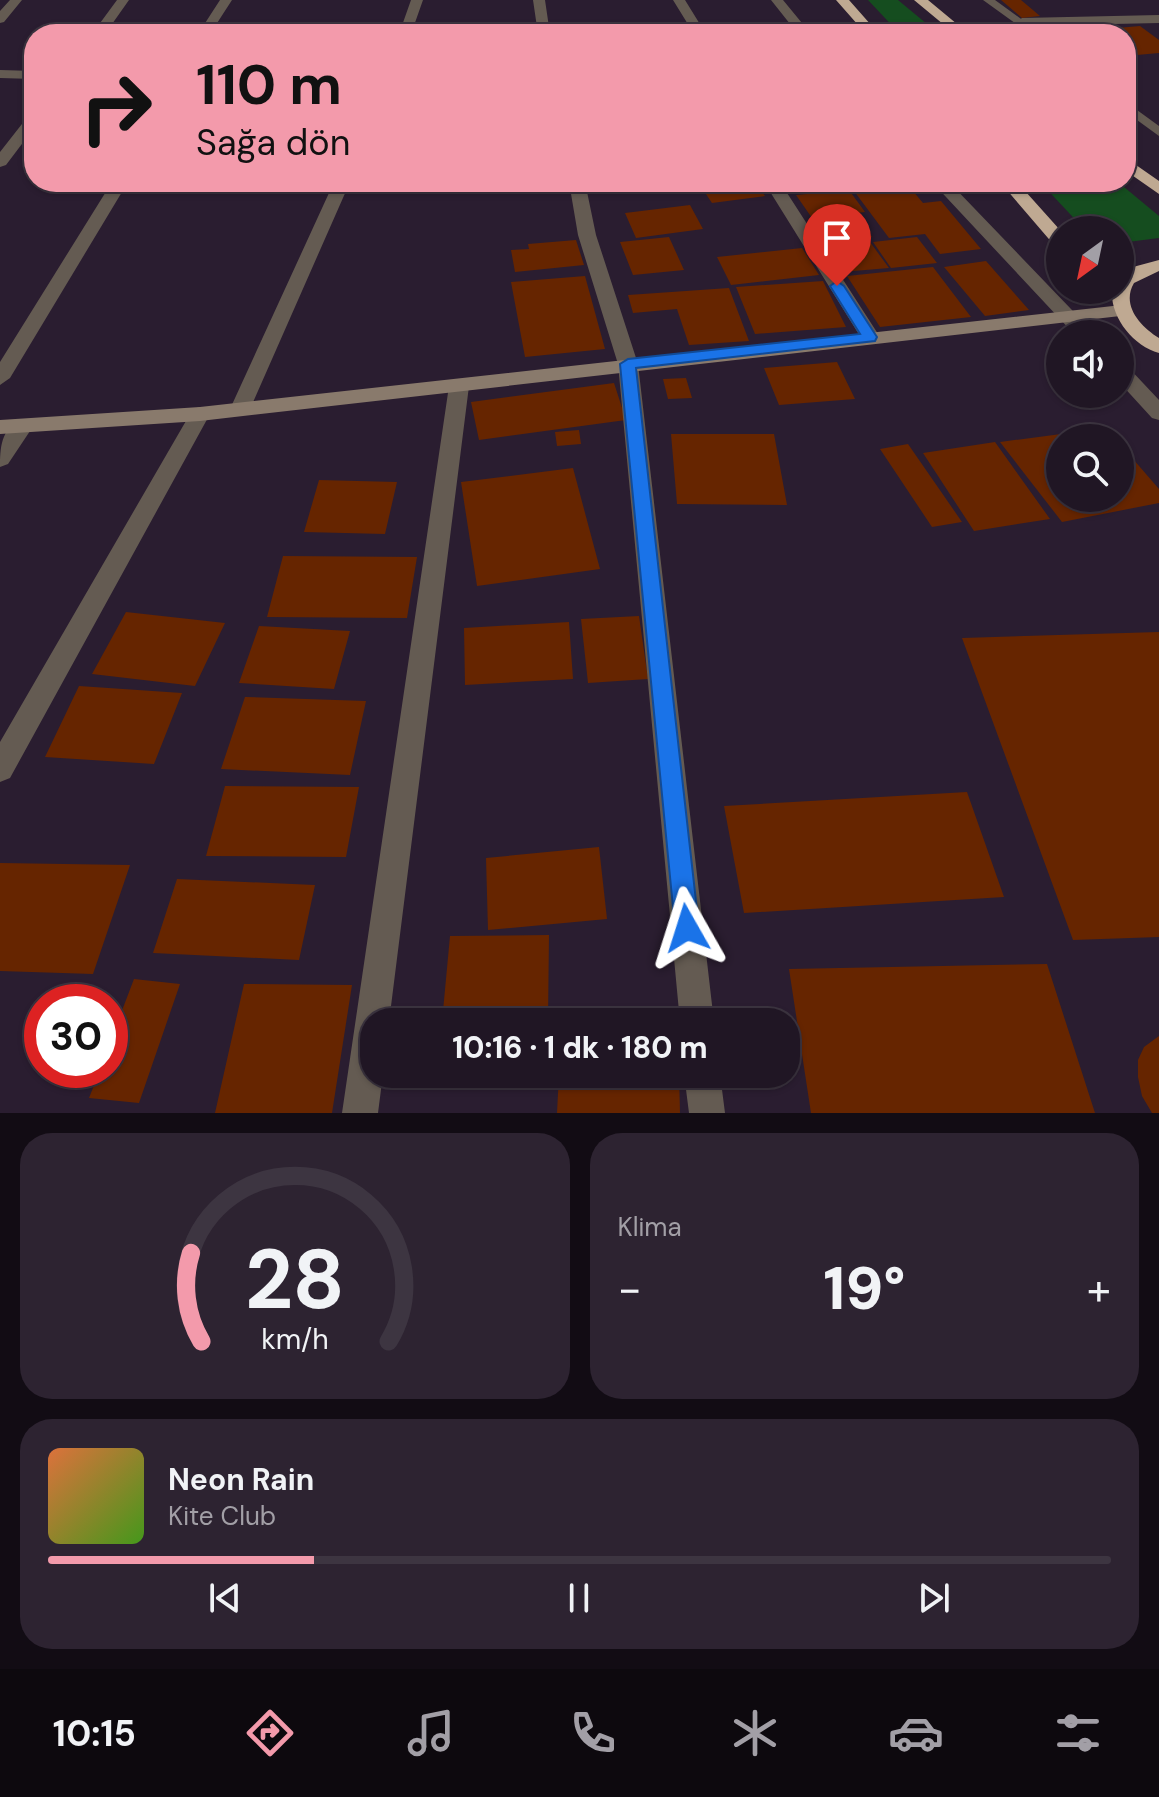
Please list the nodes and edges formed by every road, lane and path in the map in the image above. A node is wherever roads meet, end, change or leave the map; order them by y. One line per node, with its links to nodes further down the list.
1 (16, 0): 11 (street)
2 (123, 0): 14 (street)
3 (226, 0): 15 (street)
4 (417, 0): 16 (street)
5 (539, 0): 17 (street)
6 (679, 0): 18 (street)
7 (777, 0): 19 (street)
8 (842, 0): 20 (highway)
9 (920, 0): 21 (highway)
10 (988, 0): 13 (lane)
11 (0, 19)
12 (1159, 19): 13 (street)
13 (1022, 22): 22 (lane)
14 (105, 24)
15 (210, 24)
16 (409, 24)
17 (543, 24)
18 (694, 24)
19 (797, 24)
20 (864, 24)
21 (950, 24)
22 (1024, 24)
23 (0, 74): 24 (street)
24 (24, 75)
25 (1136, 114): 27 (lane)
26 (24, 131): 28 (street)
27 (1159, 132)
28 (0, 162)
29 (1136, 171): 30 (highway)
30 (1159, 189)
31 (114, 192): 46 (street)
32 (338, 192): 49 (street)
33 (579, 192): 45 (street)
34 (778, 192): 43 (street)
35 (950, 192): 41 (street)
36 (1017, 192): 37 (highway)
37 (1046, 225)
38 (1159, 265): 40 (highway)
39 (1116, 304): 40 (highway)
40 (1122, 311): 41 (street); 44 (highway)
41 (1069, 317): 42 (street); 43 (street)
42 (1072, 320)
43 (870, 337): 45 (street)
44 (1157, 347)
45 (628, 364): 47 (street); 55 (street)
46 (0, 378)
47 (459, 386): 49 (street); 57 (street)
48 (1134, 386): 50 (street)
49 (240, 409): 51 (street)
50 (1159, 413)
51 (200, 414): 52 (street); 54 (street)
52 (11, 427): 53 (street)
53 (0, 459)
54 (0, 769)
55 (696, 1008)
56 (704, 1088): 58 (street)
57 (360, 1113)
58 (707, 1113)

